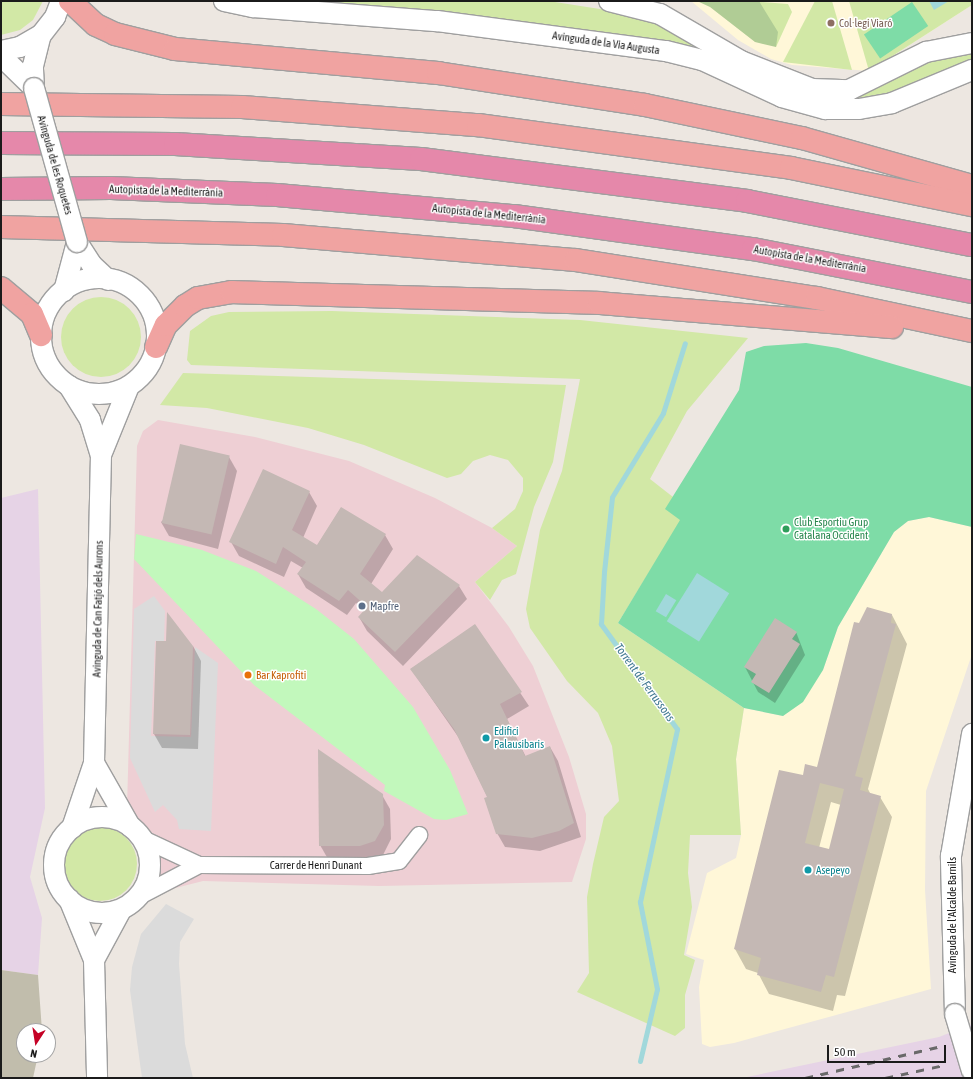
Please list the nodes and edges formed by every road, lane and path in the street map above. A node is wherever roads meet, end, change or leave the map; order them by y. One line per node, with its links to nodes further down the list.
1 (61, 1): 5 (street)
2 (70, 1): 13 (highway)
3 (224, 1): 9 (street, Avinguda de la Via Augusta)
4 (609, 1): 6 (street)
5 (41, 35): 7 (street); 10 (street, Avinguda de les Roquetes)
6 (972, 42)
7 (1, 51)
8 (1, 56): 10 (street)
9 (972, 70)
10 (34, 88): 17 (street, Avinguda de les Roquetes, bridge)
11 (1, 104): 15 (highway)
12 (1, 143): 18 (highway)
13 (972, 186)
14 (1, 189): 22 (highway, Autopista de la Mediterrània)
15 (972, 205)
16 (1, 227): 23 (highway)
17 (77, 242): 19 (street, Avinguda de les Roquetes); 21 (street)
18 (972, 245)
19 (108, 280): 21 (street); 26 (street)
20 (1, 288): 24 (highway)
21 (64, 291): 24 (street)
22 (972, 292)
23 (972, 331)
24 (41, 335): 27 (street)
25 (972, 343): 26 (highway)
26 (156, 347): 28 (street)
27 (69, 386): 28 (street); 29 (street, Avinguda de Can Fatjó dels Aurons)
28 (129, 386): 29 (street, Avinguda de Can Fatjó dels Aurons)
29 (102, 456): 31 (street, Avinguda de Can Fatjó dels Aurons)
30 (972, 734): 40 (street, Avinguda de l'Alcalde Barnils, bridge)
31 (94, 764): 32 (street, Avinguda de Can Fatjó dels Aurons); 33 (street)
32 (72, 828): 33 (street); 37 (street)
33 (136, 832): 35 (street, Carrer de Henri Dunant); 36 (street)
34 (418, 835): 35 (street, Carrer de Henri Dunant)
35 (199, 865): 36 (street, Carrer de Henri Dunant)
36 (140, 896): 38 (street)
37 (69, 900): 38 (street); 39 (street)
38 (120, 910): 39 (street)
39 (94, 960): 41 (street)
40 (972, 1071)
41 (97, 1078)

